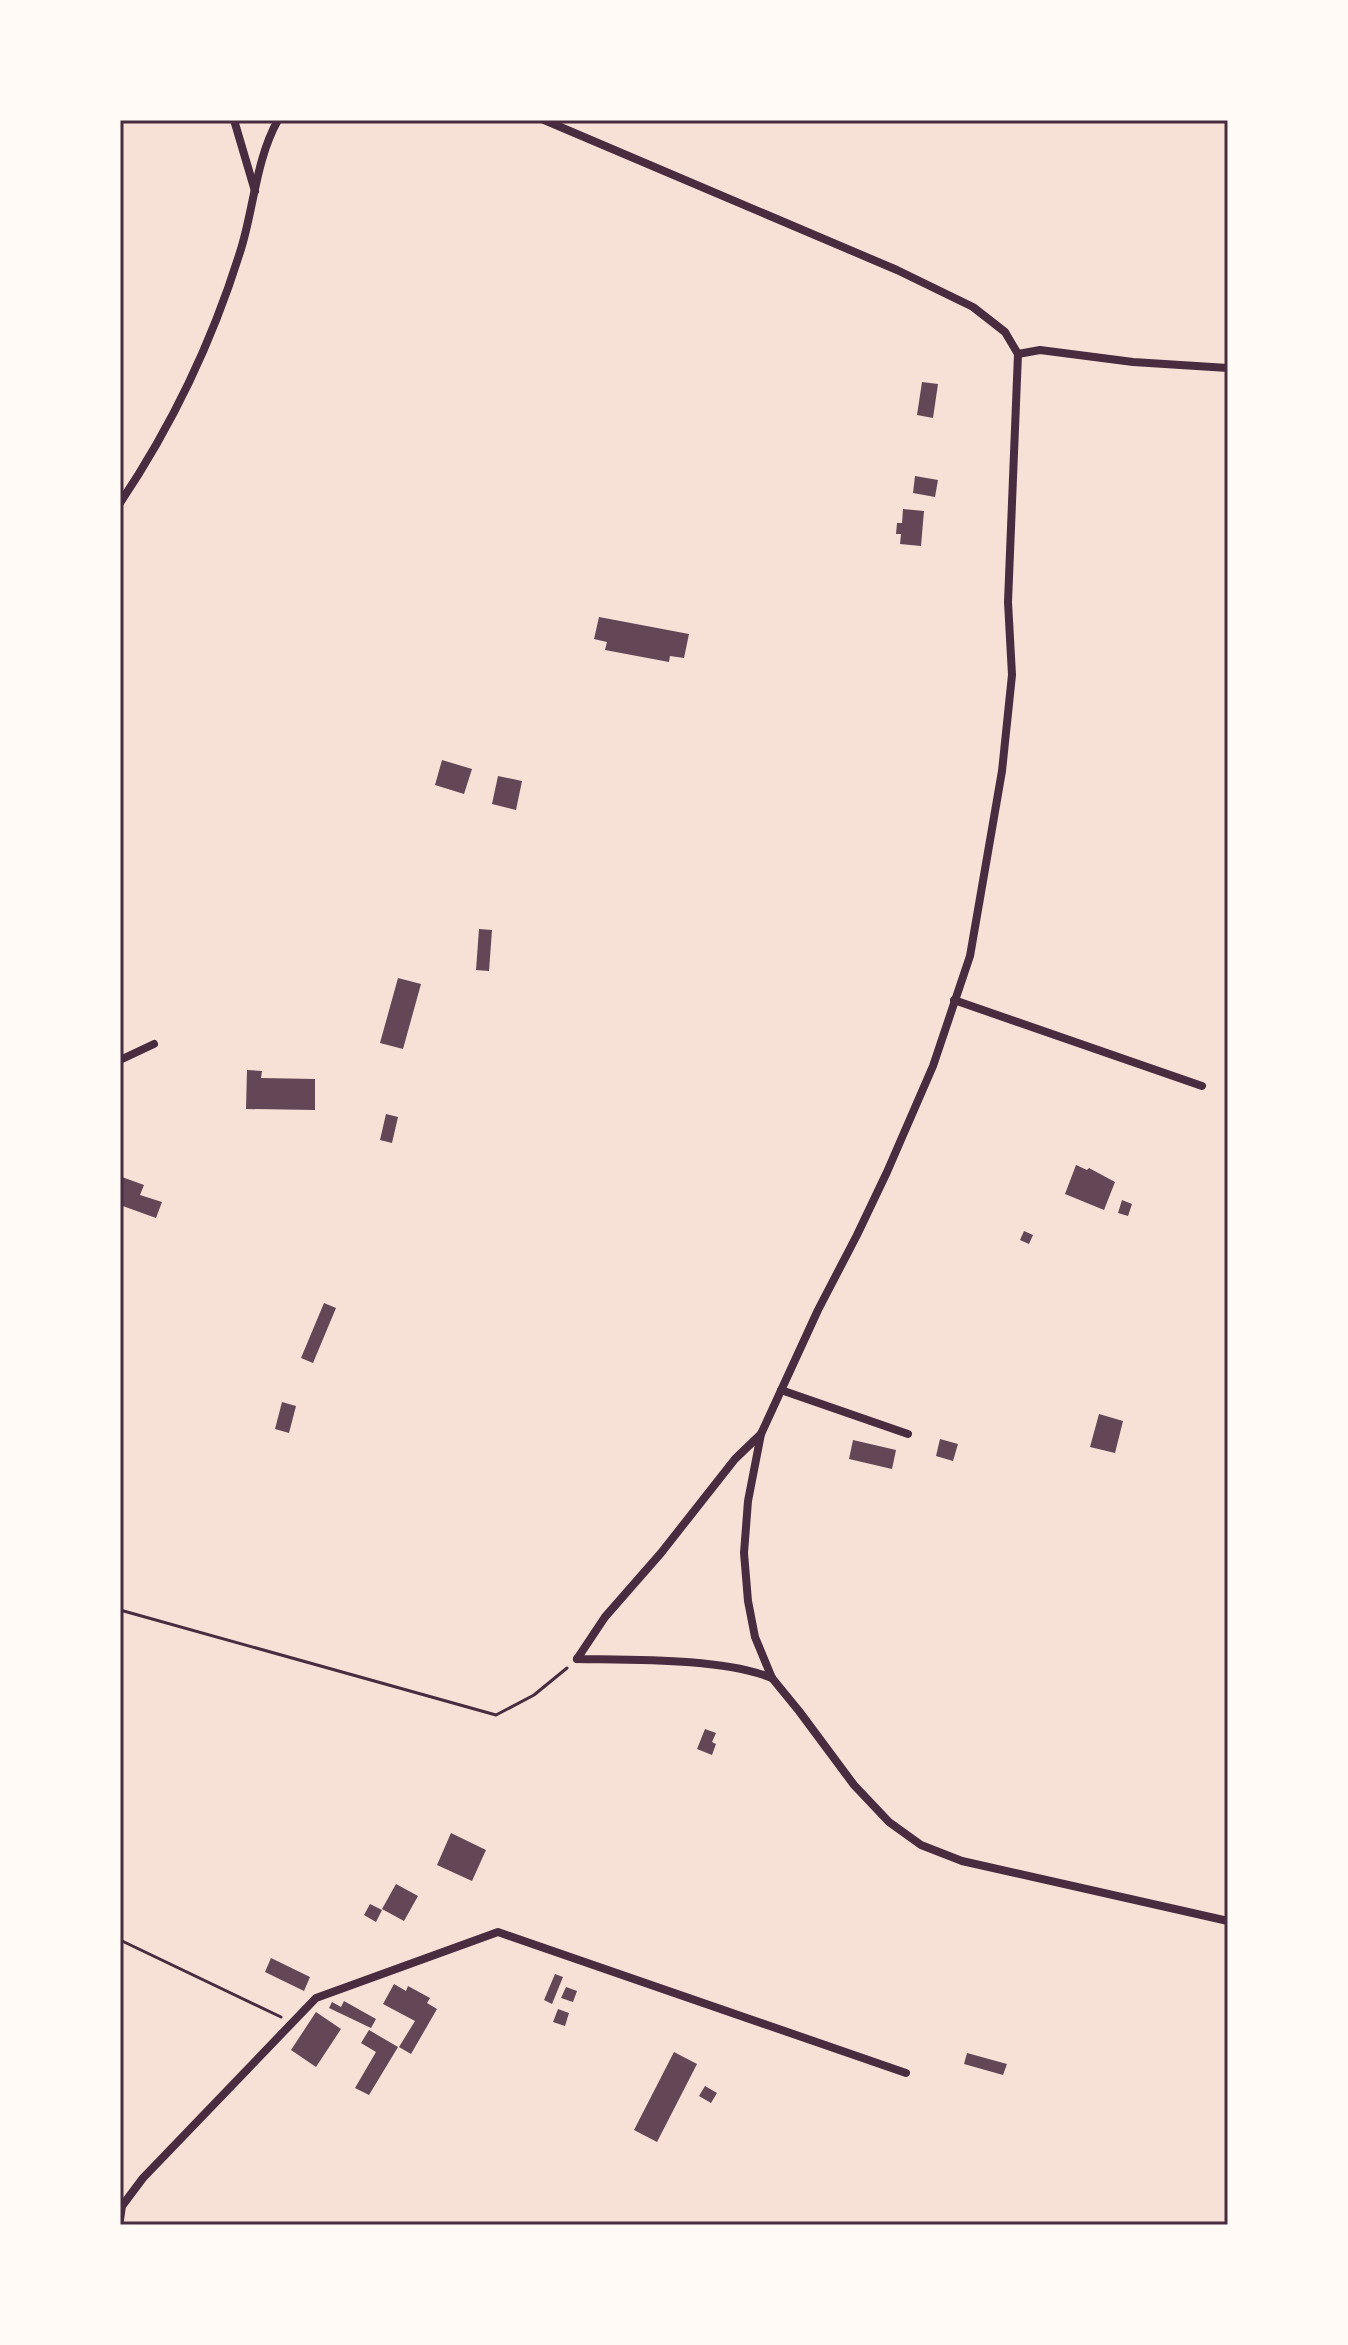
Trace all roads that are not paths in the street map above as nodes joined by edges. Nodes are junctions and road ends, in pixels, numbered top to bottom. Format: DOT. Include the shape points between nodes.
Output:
graph roads {
  1 [pos="234,120"];
  2 [pos="278,120"];
  3 [pos="544,120"];
  4 [pos="255,191"];
  5 [pos="1018,354"];
  6 [pos="1228,368"];
  7 [pos="120,503"];
  8 [pos="954,1000"];
  9 [pos="154,1044"];
  10 [pos="120,1060"];
  11 [pos="1202,1086"];
  12 [pos="781,1390"];
  13 [pos="761,1434"];
  14 [pos="908,1434"];
  15 [pos="772,1678"];
  16 [pos="1228,1921"];
  17 [pos="906,2073"];
  18 [pos="120,2220"];
  1 -- 4 [label="street"];
  2 -- 4 [label="street" via="265,143"];
  3 -- 5 [label="street" via="973,307 1005,332"];
  4 -- 7 [label="street" via="222,310 193,378"];
  5 -- 6 [label="street" via="1040,350"];
  5 -- 8 [label="street" via="1008,602 1012,675 983,887 970,956"];
  8 -- 11 [label="street"];
  8 -- 12 [label="street" via="933,1066 887,1172"];
  9 -- 10 [label="street"];
  12 -- 13 [label="street"];
  12 -- 14 [label="street"];
  13 -- 15 [label="street" via="748,1501 745,1578 755,1637"];
  13 -- 15 [label="street" via="605,1617 577,1659 753,1670"];
  15 -- 16 [label="street" via="854,1785 889,1822 921,1845 1014,1875"];
  17 -- 18 [label="street" via="498,1932 316,1998 143,2178 122,2206"];
}
